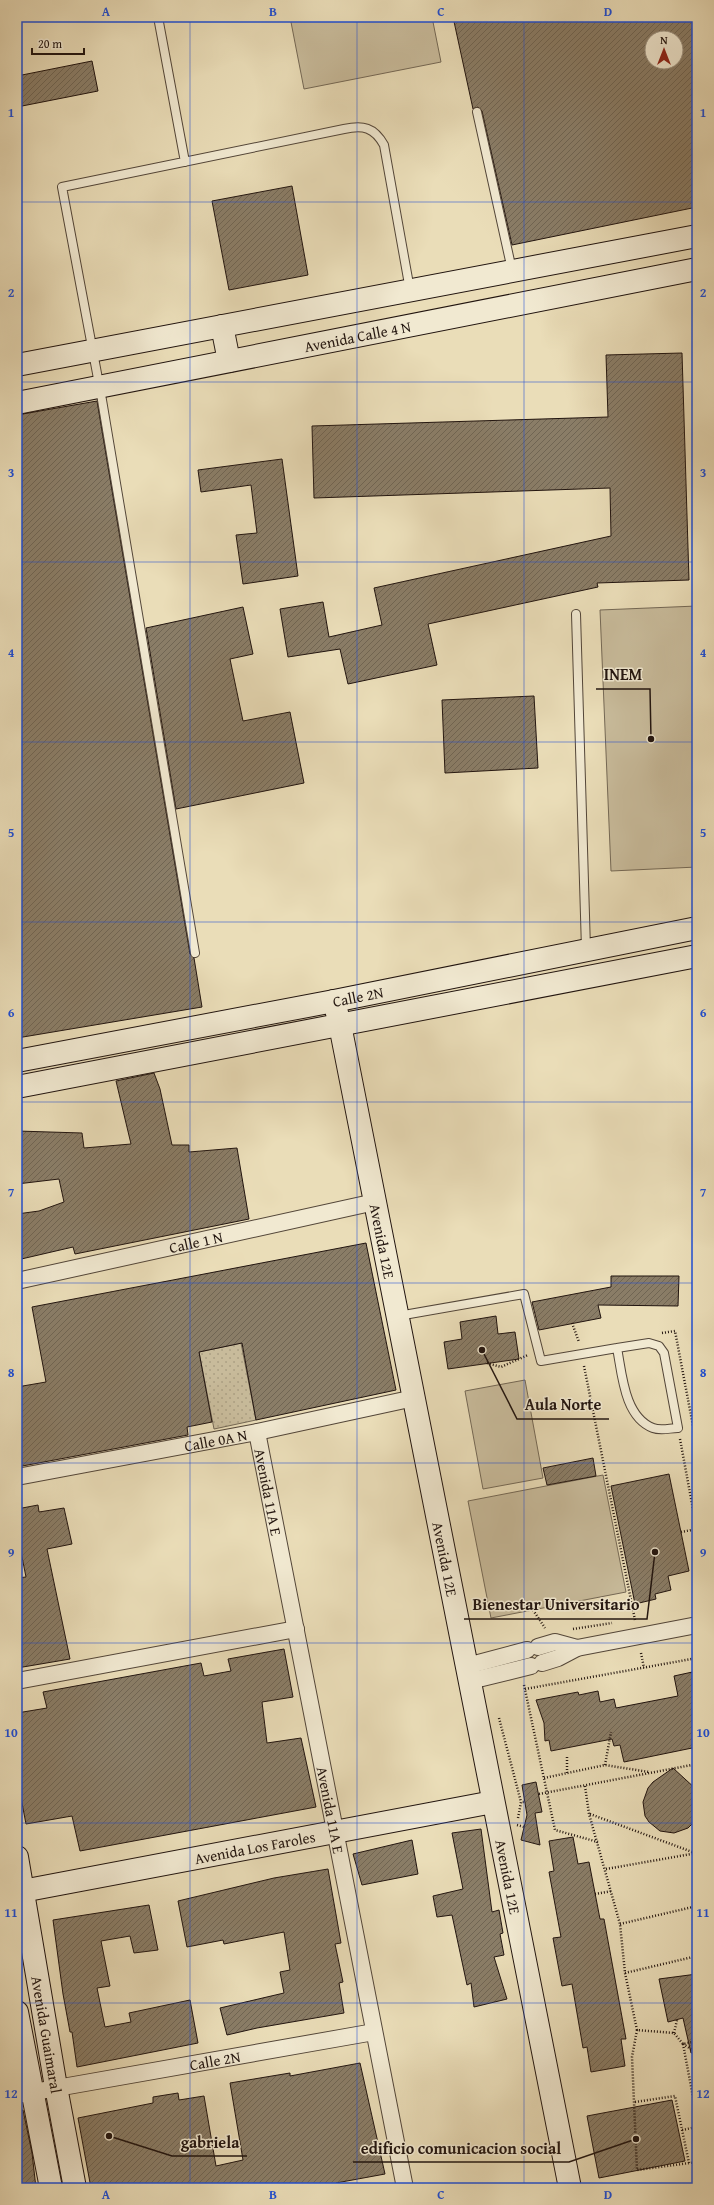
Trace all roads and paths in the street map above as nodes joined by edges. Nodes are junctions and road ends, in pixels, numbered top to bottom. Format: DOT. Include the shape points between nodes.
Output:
graph roads {
  1 [pos="158,17"];
  2 [pos="477,112"];
  3 [pos="185,162"];
  4 [pos="697,236"];
  5 [pos="697,269"];
  6 [pos="510,272"];
  7 [pos="410,290"];
  8 [pos="515,305"];
  9 [pos="222,326"];
  10 [pos="92,351"];
  11 [pos="229,361"];
  12 [pos="17,365"];
  13 [pos="99,386"];
  14 [pos="17,403"];
  15 [pos="576,614"];
  16 [pos="697,928"];
  17 [pos="586,950"];
  18 [pos="195,954"];
  19 [pos="697,956"];
  20 [pos="334,1001"];
  21 [pos="340,1025"];
  22 [pos="17,1061"];
  23 [pos="17,1087"];
  24 [pos="375,1202"];
  25 [pos="17,1281"];
  26 [pos="397,1316"];
  27 [pos="572,1323"];
  28 [pos="660,1333"];
  29 [pos="573,1346"];
  30 [pos="617,1348"];
  31 [pos="538,1351"];
  32 [pos="582,1354"];
  33 [pos="487,1364"];
  34 [pos="414,1398"];
  35 [pos="678,1428"];
  36 [pos="257,1432"];
  37 [pos="697,1447"];
  38 [pos="17,1477"];
  39 [pos="697,1530"];
  40 [pos="681,1532"];
  41 [pos="697,1625"];
  42 [pos="296,1629"];
  43 [pos="638,1636"];
  44 [pos="577,1648"];
  45 [pos="697,1658"];
  46 [pos="531,1666"];
  47 [pos="469,1673"];
  48 [pos="17,1681"];
  49 [pos="525,1689"];
  50 [pos="498,1714"];
  51 [pos="611,1732"];
  52 [pos="567,1757"];
  53 [pos="697,1764"];
  54 [pos="605,1765"];
  55 [pos="567,1773"];
  56 [pos="651,1773"];
  57 [pos="544,1778"];
  58 [pos="585,1786"];
  59 [pos="548,1791"];
  60 [pos="492,1794"];
  61 [pos="539,1794"];
  62 [pos="521,1802"];
  63 [pos="589,1814"];
  64 [pos="333,1824"];
  65 [pos="517,1825"];
  66 [pos="524,1827"];
  67 [pos="598,1842"];
  68 [pos="696,1853"];
  69 [pos="697,1858"];
  70 [pos="606,1869"];
  71 [pos="19,1879"];
  72 [pos="612,1891"];
  73 [pos="595,1894"];
  74 [pos="697,1906"];
  75 [pos="620,1924"];
  76 [pos="697,1956"];
  77 [pos="625,1973"];
  78 [pos="17,2012"];
  79 [pos="677,2020"];
  80 [pos="637,2030"];
  81 [pos="374,2032"];
  82 [pos="674,2032"];
  83 [pos="697,2041"];
  84 [pos="683,2044"];
  85 [pos="697,2053"];
  86 [pos="56,2087"];
  87 [pos="24,2093"];
  88 [pos="635,2102"];
  89 [pos="697,2118"];
  90 [pos="697,2127"];
  91 [pos="682,2130"];
  92 [pos="697,2162"];
  93 [pos="689,2163"];
  94 [pos="51,2188"];
  95 [pos="75,2188"];
  96 [pos="405,2188"];
  97 [pos="570,2188"];
  1 -- 3 [label="lane"];
  2 -- 6 [label="lane"];
  3 -- 7 [label="lane" via="356,126 368,128 384,145"];
  3 -- 10 [label="lane" via="62,187"];
  4 -- 6 [label="street"];
  5 -- 8 [label="street, Avenida Calle 4 N"];
  6 -- 7 [label="street"];
  6 -- 8 [label="street"];
  7 -- 9 [label="street"];
  8 -- 11 [label="street, Avenida Calle 4 N"];
  9 -- 10 [label="street"];
  9 -- 11 [label="street"];
  10 -- 12 [label="street"];
  10 -- 13 [label="lane"];
  11 -- 13 [label="street, Avenida Calle 4 N"];
  13 -- 14 [label="street, Avenida Calle 4 N"];
  13 -- 18 [label="lane"];
  15 -- 17 [label="lane"];
  16 -- 17 [label="street, Calle 2N"];
  17 -- 20 [label="street, Calle 2N"];
  19 -- 21 [label="street, Calle 2N"];
  20 -- 21 [label="street, Avenida 12E"];
  20 -- 22 [label="street, Calle 2N"];
  21 -- 23 [label="street, Calle 2N"];
  21 -- 24 [label="street, Avenida 12E"];
  24 -- 25 [label="street, Calle 1 N"];
  24 -- 26 [label="street, Avenida 12E"];
  26 -- 31 [label="lane" via="524,1294"];
  26 -- 34 [label="street, Avenida 12E"];
  27 -- 29 [label="path" via="580,1345"];
  28 -- 37 [label="path" via="675,1331"];
  30 -- 32 [label="lane"];
  30 -- 35 [label="lane" via="627,1394 636,1414 643,1422 654,1428"];
  30 -- 35 [label="lane" via="649,1343 662,1349"];
  31 -- 32 [label="lane" via="541,1361"];
  31 -- 33 [label="path" via="502,1367"];
  32 -- 43 [label="path"];
  34 -- 36 [label="street, Calle 0A N"];
  34 -- 47 [label="street, Avenida 12E"];
  35 -- 39 [label="path"];
  36 -- 38 [label="street, Calle 0A N"];
  36 -- 42 [label="street, Avenida 11A E"];
  39 -- 40 [label="path"];
  41 -- 43 [label="street"];
  42 -- 48 [label="street"];
  42 -- 64 [label="street, Avenida 11A E"];
  43 -- 44 [label="street"];
  44 -- 46 [label="street" via="558,1658"];
  44 -- 47 [label="street" via="555,1642"];
  45 -- 49 [label="path"];
  46 -- 47 [label="street"];
  46 -- 49 [label="path"];
  47 -- 60 [label="street, Avenida 12E"];
  49 -- 57 [label="path"];
  50 -- 62 [label="path"];
  51 -- 54 [label="path"];
  52 -- 55 [label="path"];
  53 -- 56 [label="path"];
  54 -- 55 [label="path"];
  54 -- 56 [label="path"];
  55 -- 57 [label="path"];
  56 -- 58 [label="path"];
  57 -- 59 [label="path"];
  58 -- 59 [label="path"];
  58 -- 63 [label="path"];
  59 -- 61 [label="path"];
  59 -- 67 [label="path" via="555,1830"];
  60 -- 64 [label="street, Avenida Los Faroles"];
  60 -- 97 [label="street, Avenida 12E"];
  63 -- 67 [label="path"];
  63 -- 68 [label="path"];
  64 -- 71 [label="street, Avenida Los Faroles"];
  64 -- 81 [label="street, Avenida 11A E"];
  65 -- 66 [label="path"];
  67 -- 70 [label="path"];
  68 -- 69 [label="path"];
  68 -- 70 [label="path"];
  70 -- 72 [label="path"];
  71 -- 86 [label="street, Avenida Guaimaral"];
  72 -- 73 [label="path"];
  72 -- 75 [label="path"];
  74 -- 75 [label="path"];
  75 -- 77 [label="path"];
  76 -- 77 [label="path"];
  77 -- 80 [label="path"];
  78 -- 87 [label="street, Avenida Guaimaral"];
  79 -- 82 [label="path"];
  80 -- 82 [label="path"];
  80 -- 88 [label="path" via="632,2057"];
  81 -- 86 [label="street, Calle 2N"];
  81 -- 96 [label="street, Avenida 11A E"];
  82 -- 84 [label="path"];
  83 -- 84 [label="path"];
  84 -- 85 [label="path"];
  84 -- 89 [label="path"];
  86 -- 87 [label="street, Calle 2N"];
  86 -- 95 [label="street, Avenida Guaimaral"];
  87 -- 94 [label="street, Avenida Guaimaral"];
  88 -- 91 [label="path" via="675,2096"];
  88 -- 93 [label="path" via="637,2170"];
  90 -- 91 [label="path"];
  91 -- 93 [label="path"];
  92 -- 93 [label="path"];
}
